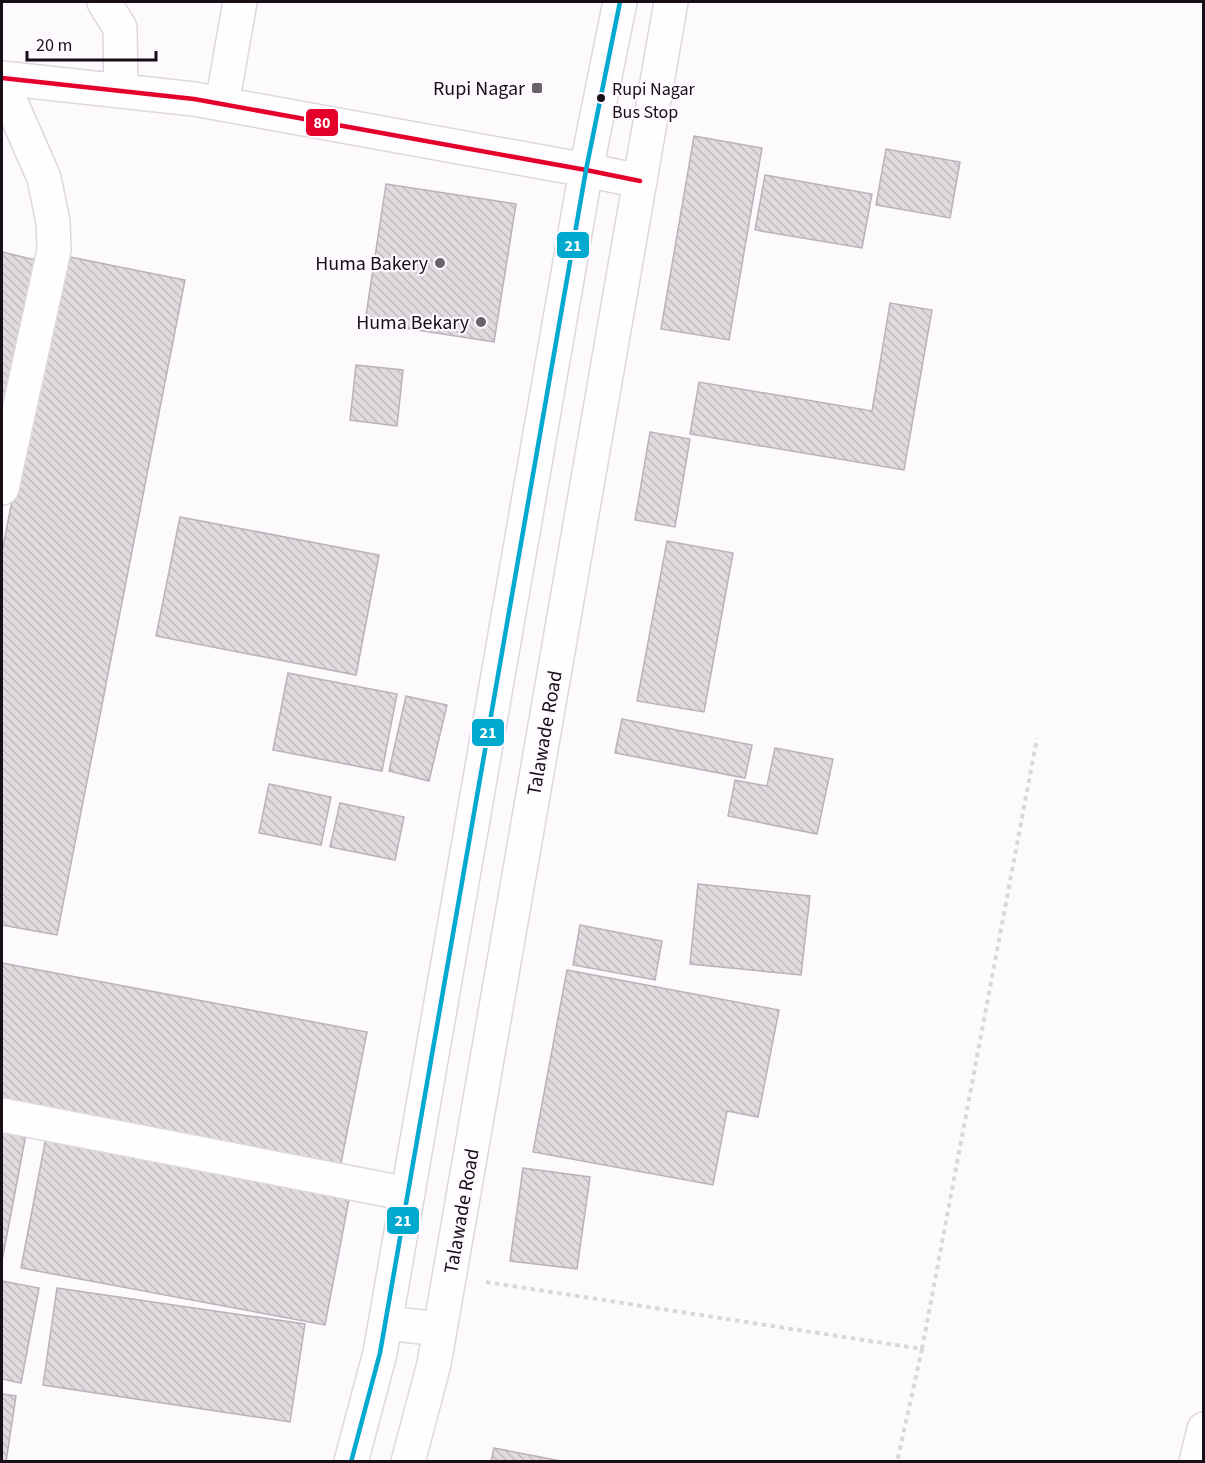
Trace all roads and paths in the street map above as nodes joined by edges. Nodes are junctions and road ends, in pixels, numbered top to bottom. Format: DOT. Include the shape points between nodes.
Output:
graph roads {
  1 [pos="104,2"];
  2 [pos="240,2"];
  3 [pos="620,2"];
  4 [pos="671,2"];
  5 [pos="2,78"];
  6 [pos="2,82"];
  7 [pos="121,91"];
  8 [pos="222,104"];
  9 [pos="586,170"];
  10 [pos="640,181"];
  11 [pos="2,488"];
  12 [pos="1036,738"];
  13 [pos="2,1115"];
  14 [pos="408,1194"];
  15 [pos="450,1276"];
  16 [pos="386,1323"];
  17 [pos="440,1329"];
  18 [pos="922,1349"];
  19 [pos="1203,1429"];
  20 [pos="351,1461"];
  21 [pos="408,1461"];
  22 [pos="897,1461"];
  23 [pos="1196,1461"];
  1 -- 7 [label="main road" via="120,28"];
  2 -- 8 [label="main road"];
  3 -- 9 [label="main road"];
  4 -- 10 [label="main road, Talawade Road"];
  5 -- 7 [label="main road"];
  6 -- 11 [label="main road" via="44,178 54,250"];
  7 -- 8 [label="main road"];
  8 -- 9 [label="main road"];
  9 -- 10 [label="main road"];
  9 -- 14 [label="main road"];
  10 -- 15 [label="main road, Talawade Road"];
  12 -- 18 [label="path"];
  13 -- 14 [label="main road"];
  14 -- 16 [label="main road"];
  15 -- 17 [label="main road, Talawade Road"];
  15 -- 18 [label="path"];
  16 -- 17 [label="main road"];
  16 -- 20 [label="main road"];
  17 -- 21 [label="main road, Talawade Road"];
  18 -- 22 [label="path"];
  19 -- 23 [label="main road"];
}
